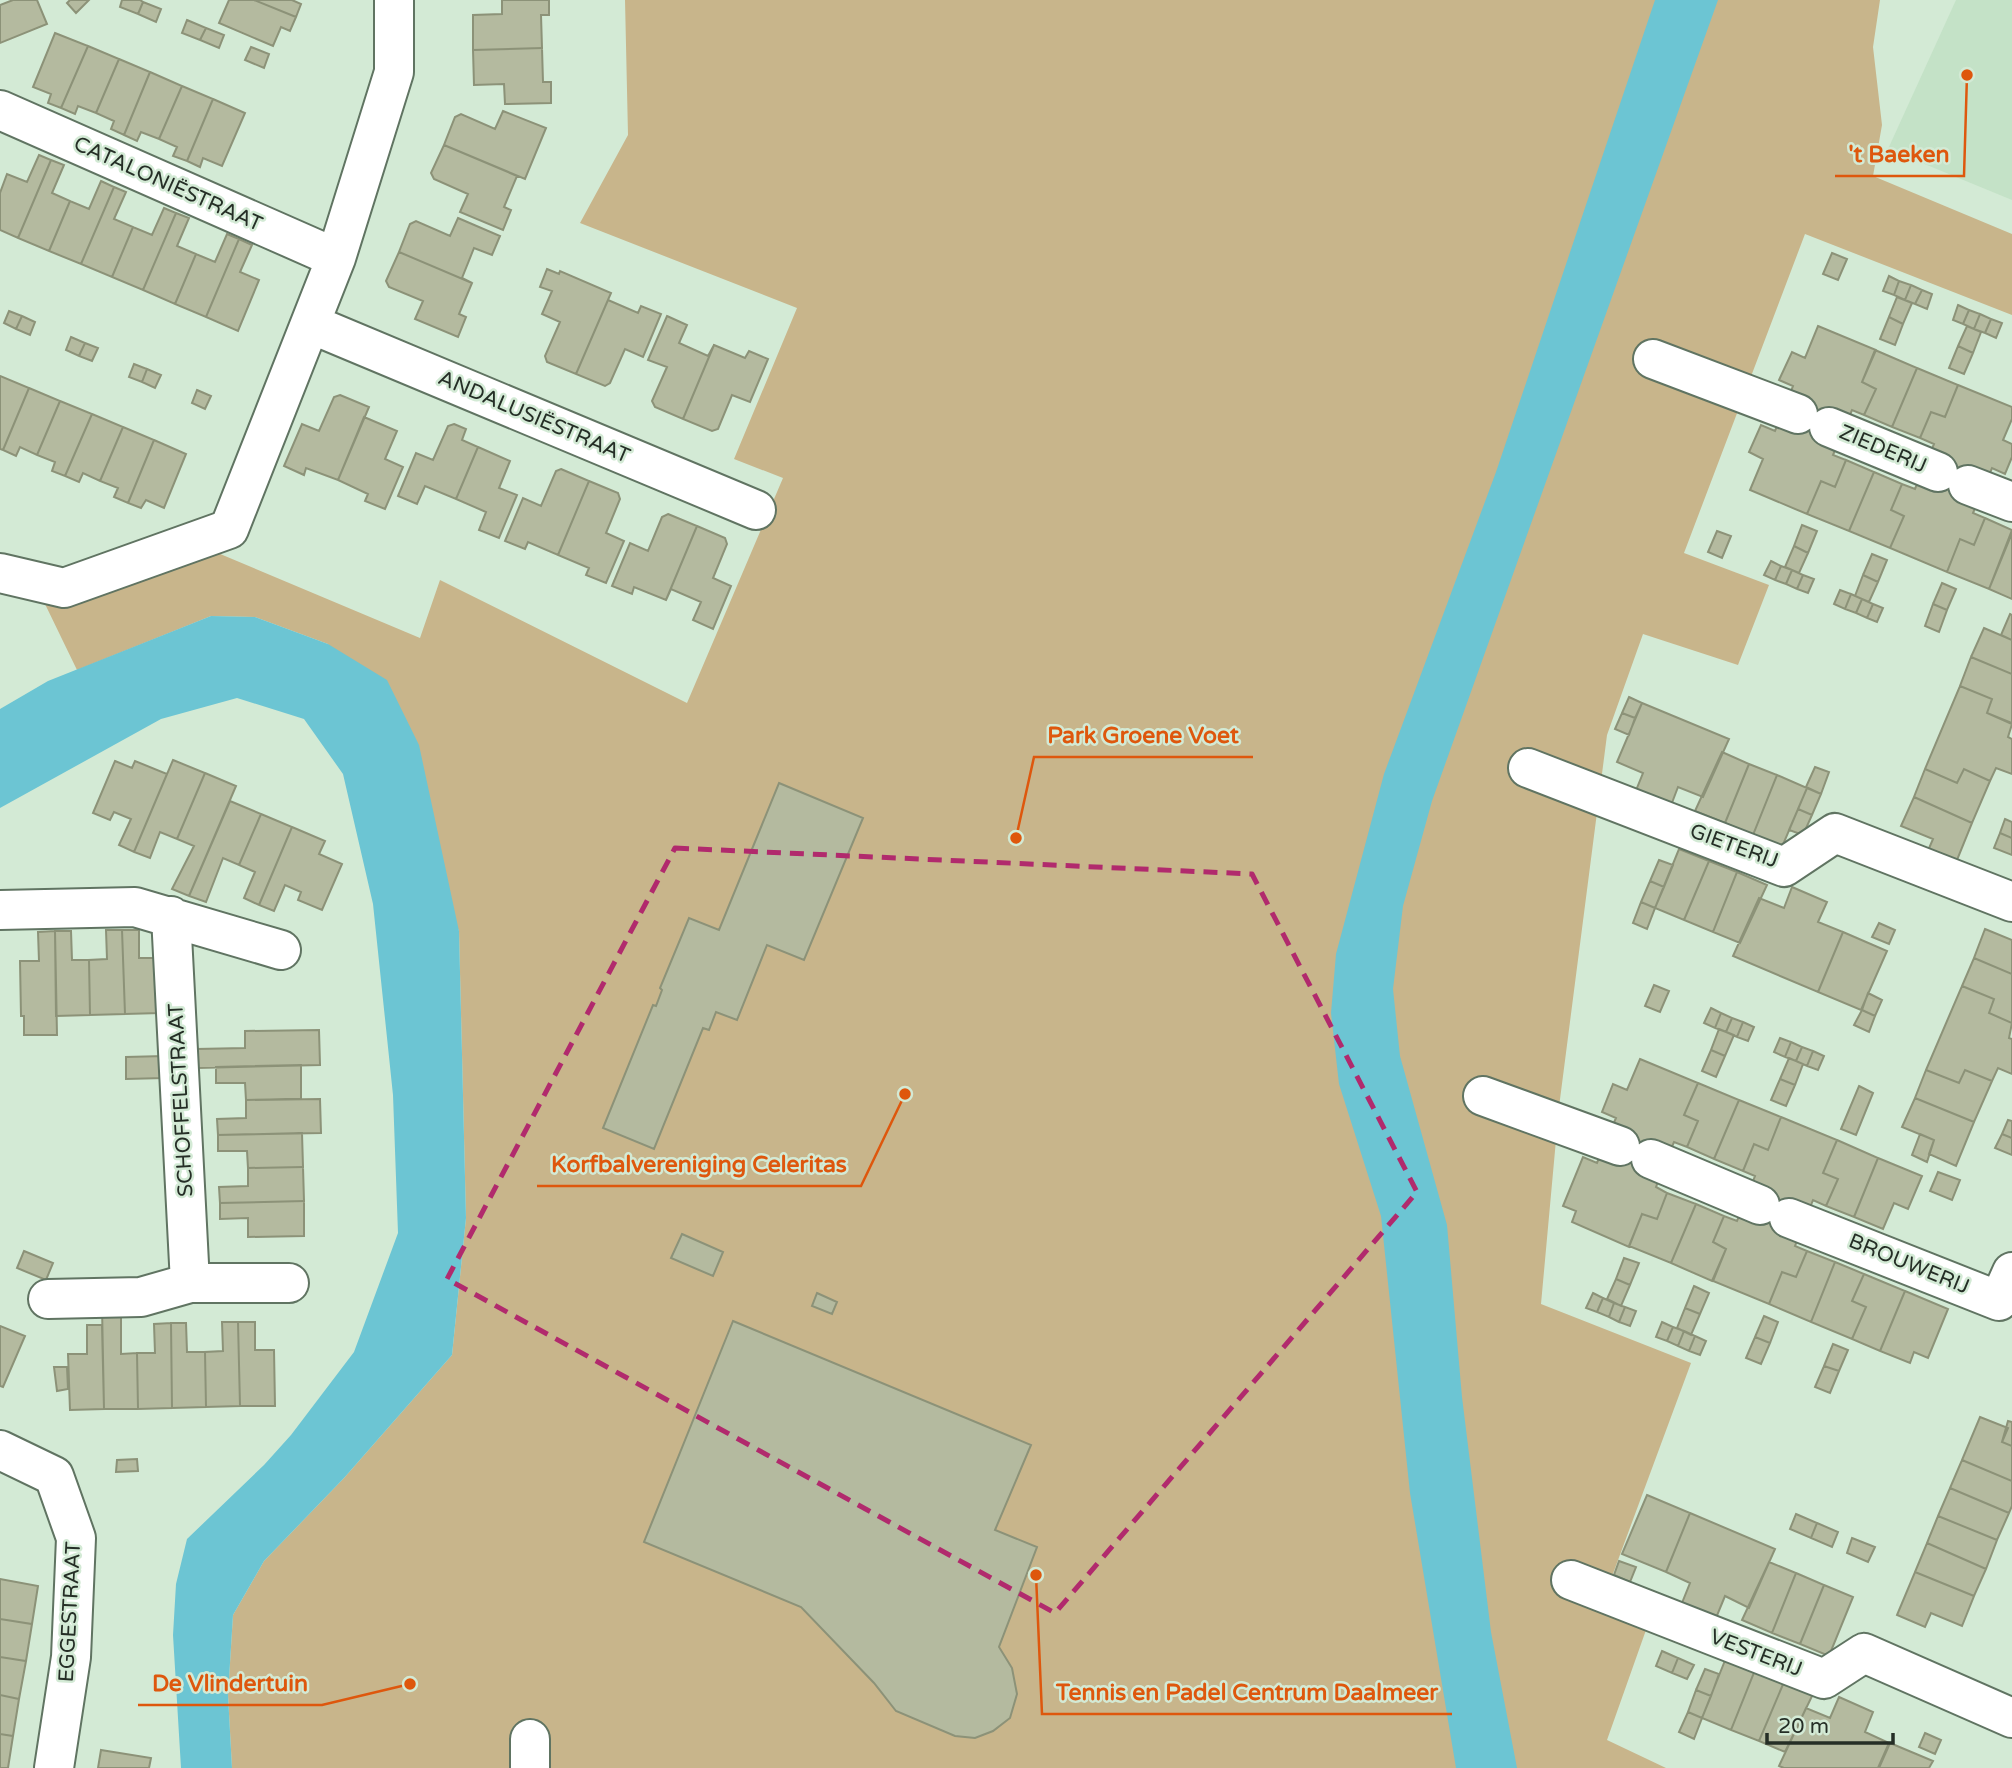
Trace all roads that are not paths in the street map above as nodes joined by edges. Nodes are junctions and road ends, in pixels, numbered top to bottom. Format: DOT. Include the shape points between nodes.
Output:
graph roads {
  1 [pos="394,0"];
  2 [pos="0,110"];
  3 [pos="336,258"];
  4 [pos="312,324"];
  5 [pos="1653,359"];
  6 [pos="2008,500"];
  7 [pos="757,510"];
  8 [pos="0,573"];
  9 [pos="1528,768"];
  10 [pos="2012,902"];
  11 [pos="0,910"];
  12 [pos="171,916"];
  13 [pos="281,950"];
  14 [pos="1483,1096"];
  15 [pos="2012,1272"];
  16 [pos="190,1283"];
  17 [pos="289,1283"];
  18 [pos="48,1298"];
  19 [pos="0,1450"];
  20 [pos="1571,1580"];
  21 [pos="2012,1717"];
  22 [pos="54,1768"];
  1 -- 3 [label="street" via="394,72"];
  2 -- 3 [label="street, CATALONIËSTRAAT"];
  3 -- 4 [label="street"];
  4 -- 7 [label="street, ANDALUSIËSTRAAT"];
  4 -- 8 [label="street" via="229,529 64,588"];
  5 -- 6 [label="street, ZIEDERIJ"];
  9 -- 10 [label="street, GIETERIJ" via="1784,867 1835,833"];
  11 -- 12 [label="street" via="135,906"];
  12 -- 13 [label="street"];
  12 -- 16 [label="street, SCHOFFELSTRAAT"];
  14 -- 15 [label="street, BROUWERIJ" via="1999,1301"];
  16 -- 17 [label="street"];
  16 -- 18 [label="street" via="141,1297"];
  19 -- 22 [label="street, EGGESTRAAT" via="54,1476 76,1538 71,1657"];
  20 -- 21 [label="street, VESTERIJ" via="1824,1679 1864,1653"];
}
